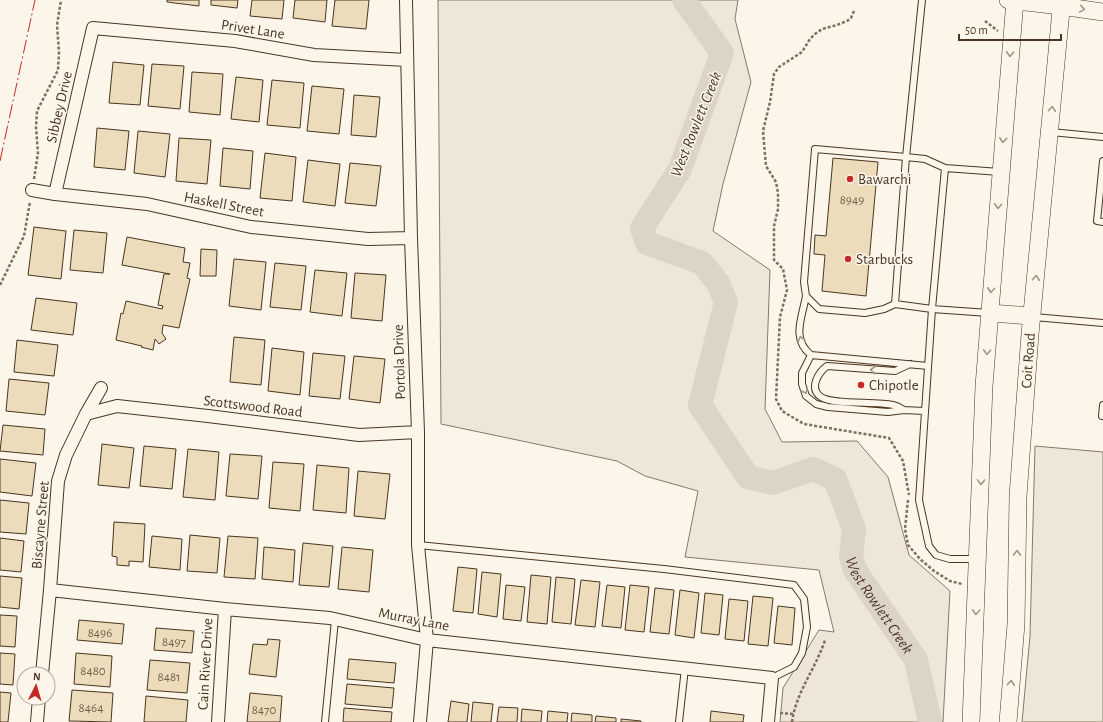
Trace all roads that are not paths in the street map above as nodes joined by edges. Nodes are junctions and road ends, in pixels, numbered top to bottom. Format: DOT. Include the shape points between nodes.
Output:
graph roads {
  1 [pos="406,0"];
  2 [pos="922,0"];
  3 [pos="1012,0"];
  4 [pos="1062,3"];
  5 [pos="1103,12"];
  6 [pos="93,28"];
  7 [pos="407,60"];
  8 [pos="1049,132"];
  9 [pos="1103,137"];
  10 [pos="906,157"];
  11 [pos="1103,161"];
  12 [pos="945,168"];
  13 [pos="1000,172"];
  14 [pos="32,190"];
  15 [pos="55,194"];
  16 [pos="1103,222"];
  17 [pos="411,238"];
  18 [pos="806,296"];
  19 [pos="895,304"];
  20 [pos="932,309"];
  21 [pos="990,313"];
  22 [pos="1032,316"];
  23 [pos="1103,323"];
  24 [pos="811,355"];
  25 [pos="910,364"];
  26 [pos="928,366"];
  27 [pos="101,388"];
  28 [pos="1103,405"];
  29 [pos="904,410"];
  30 [pos="924,411"];
  31 [pos="86,414"];
  32 [pos="1103,416"];
  33 [pos="418,432"];
  34 [pos="418,545"];
  35 [pos="978,560"];
  36 [pos="50,590"];
  37 [pos="225,609"];
  38 [pos="335,620"];
  39 [pos="427,640"];
  40 [pos="43,666"];
  41 [pos="685,668"];
  42 [pos="772,678"];
  43 [pos="38,706"];
  44 [pos="37,722"];
  45 [pos="218,722"];
  46 [pos="325,722"];
  47 [pos="420,722"];
  48 [pos="679,722"];
  49 [pos="768,722"];
  50 [pos="971,722"];
  51 [pos="1008,722"];
  1 -- 7 [label="street, Portola Drive"];
  2 -- 10 [label="lane"];
  3 -- 4 [label="main road"];
  3 -- 13 [label="main road, one-way"];
  4 -- 5 [label="main road, one-way"];
  8 -- 4 [label="main road, Coit Road, one-way"];
  6 -- 7 [label="street, Privet Lane" via="235,41 314,55"];
  6 -- 15 [label="street, Sibbey Drive"];
  7 -- 17 [label="street, Portola Drive"];
  8 -- 9 [label="lane"];
  22 -- 8 [label="main road, Coit Road, one-way"];
  10 -- 12 [label="lane" via="925,159"];
  10 -- 18 [label="lane" via="815,149 804,282"];
  10 -- 19 [label="lane"];
  11 -- 16 [label="lane" via="1097,221"];
  12 -- 13 [label="lane"];
  12 -- 20 [label="lane"];
  13 -- 21 [label="main road, one-way"];
  14 -- 15 [label="street, Haskell Street"];
  15 -- 17 [label="street, Haskell Street" via="147,204 250,227 368,239"];
  17 -- 33 [label="street, Portola Drive"];
  18 -- 19 [label="lane" via="819,309 865,313"];
  24 -- 18 [label="lane, one-way" via="800,342 799,332"];
  19 -- 20 [label="lane"];
  20 -- 21 [label="lane"];
  20 -- 26 [label="lane"];
  21 -- 22 [label="main road"];
  21 -- 35 [label="main road, one-way" via="984,386"];
  22 -- 23 [label="lane"];
  51 -- 22 [label="main road, Coit Road, one-way" via="1017,597 1018,496"];
  24 -- 25 [label="lane"];
  24 -- 29 [label="lane, one-way" via="802,374 802,384 806,396 816,404 888,412"];
  25 -- 26 [label="lane"];
  25 -- 29 [label="lane, one-way" via="895,371 828,366 816,378 815,385 821,397 892,405"];
  26 -- 30 [label="lane"];
  27 -- 31 [label="street, Biscayne Street"];
  28 -- 32 [label="lane"];
  29 -- 30 [label="lane"];
  30 -- 35 [label="lane" via="919,500 929,546 936,555 950,559"];
  31 -- 33 [label="street, Scottswood Road" via="117,406 360,435"];
  31 -- 36 [label="street, Biscayne Street" via="66,455 58,481"];
  33 -- 34 [label="street, Portola Drive"];
  34 -- 39 [label="street, Portola Drive"];
  34 -- 42 [label="lane" via="664,569 794,585 804,599 807,626 802,653 794,667"];
  35 -- 50 [label="main road, one-way"];
  36 -- 37 [label="street, Murray Lane"];
  36 -- 40 [label="street, Biscayne Street"];
  37 -- 38 [label="street, Murray Lane"];
  37 -- 45 [label="street, Cain River Drive"];
  38 -- 39 [label="street, Murray Lane"];
  38 -- 46 [label="lane"];
  39 -- 41 [label="street, Murray Lane"];
  39 -- 47 [label="street, Portola Drive"];
  41 -- 42 [label="street, Murray Lane"];
  41 -- 48 [label="lane"];
  42 -- 49 [label="street"];
  43 -- 44 [label="street"];
}
